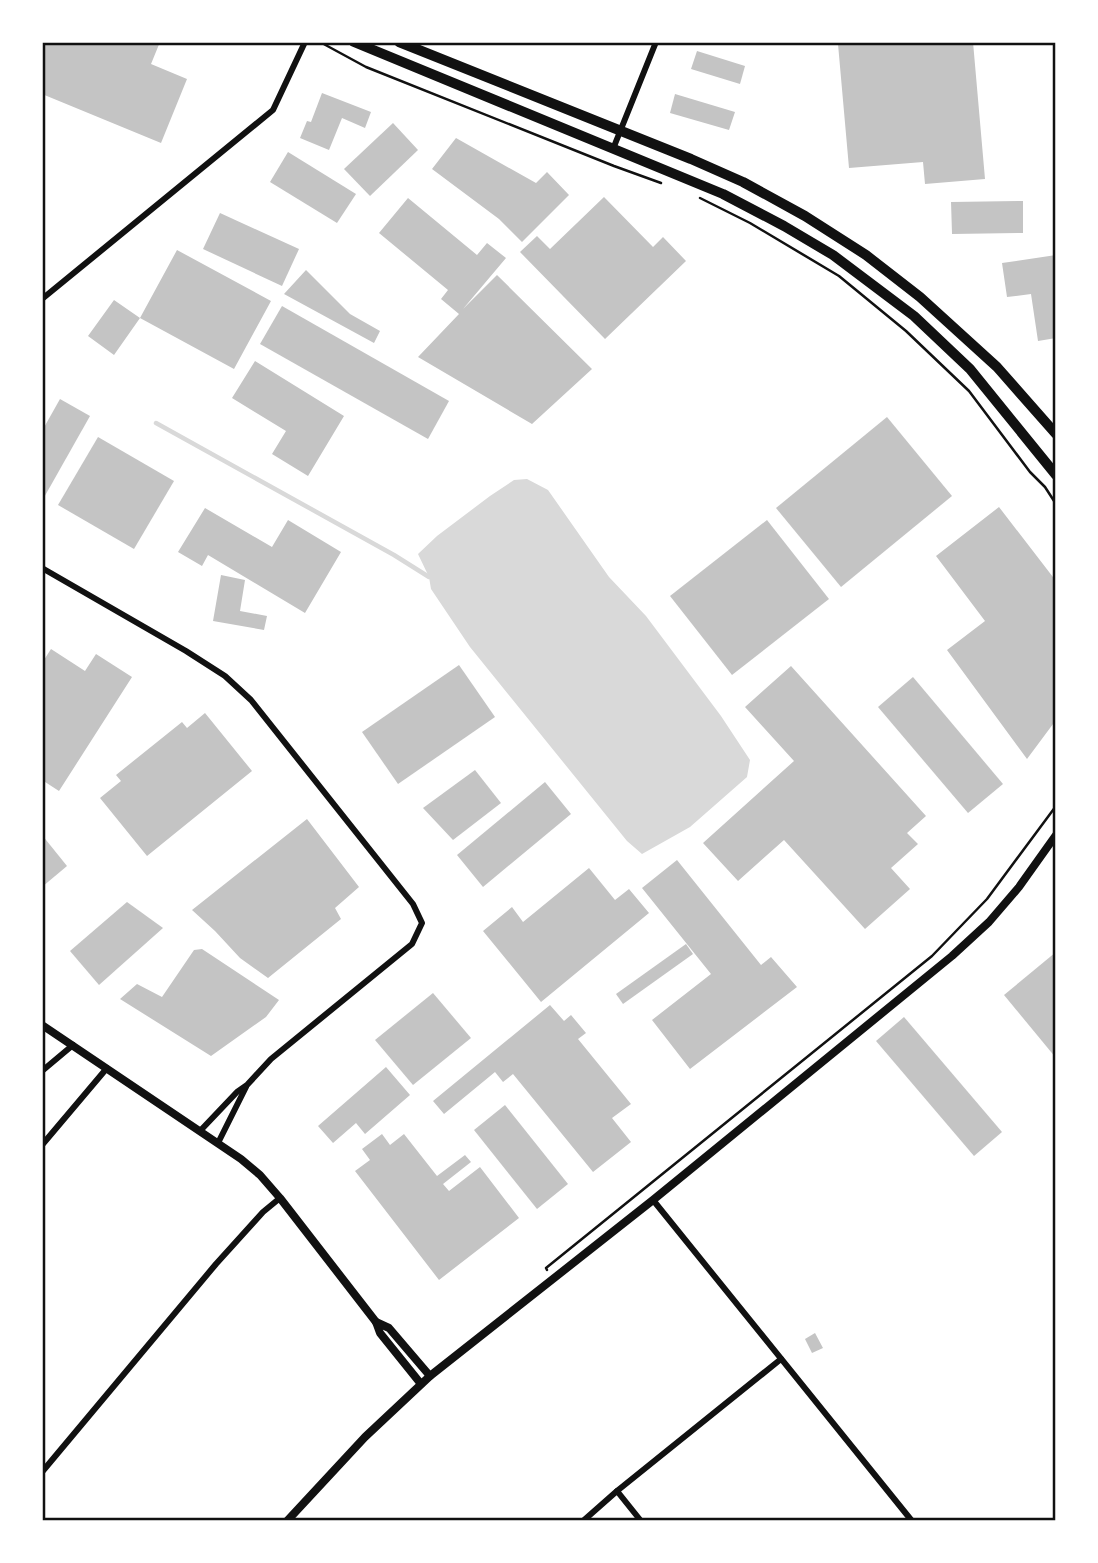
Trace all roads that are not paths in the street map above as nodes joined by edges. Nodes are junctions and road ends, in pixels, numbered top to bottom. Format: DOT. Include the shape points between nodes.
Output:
graph roads {
  1 [pos="305,42"];
  2 [pos="354,42"];
  3 [pos="399,42"];
  4 [pos="656,42"];
  5 [pos="621,131"];
  6 [pos="614,149"];
  7 [pos="42,299"];
  8 [pos="1056,434"];
  9 [pos="1056,475"];
  10 [pos="42,568"];
  11 [pos="1056,835"];
  12 [pos="42,1024"];
  13 [pos="73,1045"];
  14 [pos="107,1068"];
  15 [pos="42,1070"];
  16 [pos="247,1085"];
  17 [pos="200,1131"];
  18 [pos="218,1143"];
  19 [pos="42,1145"];
  20 [pos="280,1198"];
  21 [pos="653,1200"];
  22 [pos="376,1322"];
  23 [pos="781,1359"];
  24 [pos="430,1376"];
  25 [pos="421,1384"];
  26 [pos="42,1472"];
  27 [pos="617,1491"];
  28 [pos="287,1521"];
  29 [pos="583,1521"];
  30 [pos="641,1521"];
  31 [pos="912,1521"];
  1 -- 7 [label="street" via="273,110"];
  2 -- 6 [label="main road"];
  3 -- 5 [label="main road"];
  4 -- 5 [label="street"];
  5 -- 6 [label="street"];
  5 -- 8 [label="main road" via="743,182 866,255 997,367"];
  6 -- 9 [label="main road" via="783,226 877,287 970,369"];
  10 -- 16 [label="street" via="186,651 225,676 251,700 413,904 422,923 412,944 271,1059"];
  11 -- 21 [label="street" via="1019,887 962,948"];
  12 -- 13 [label="street"];
  13 -- 14 [label="street"];
  13 -- 15 [label="street"];
  14 -- 17 [label="street"];
  14 -- 19 [label="street"];
  16 -- 17 [label="street"];
  16 -- 18 [label="street"];
  17 -- 18 [label="street"];
  18 -- 20 [label="street" via="242,1159"];
  20 -- 22 [label="street"];
  20 -- 26 [label="street" via="216,1264"];
  21 -- 23 [label="street"];
  21 -- 24 [label="street"];
  22 -- 24 [label="street" via="390,1328"];
  22 -- 25 [label="street"];
  23 -- 27 [label="street"];
  23 -- 31 [label="street"];
  24 -- 25 [label="street"];
  25 -- 28 [label="street"];
  27 -- 29 [label="street"];
  27 -- 30 [label="street"];
}
